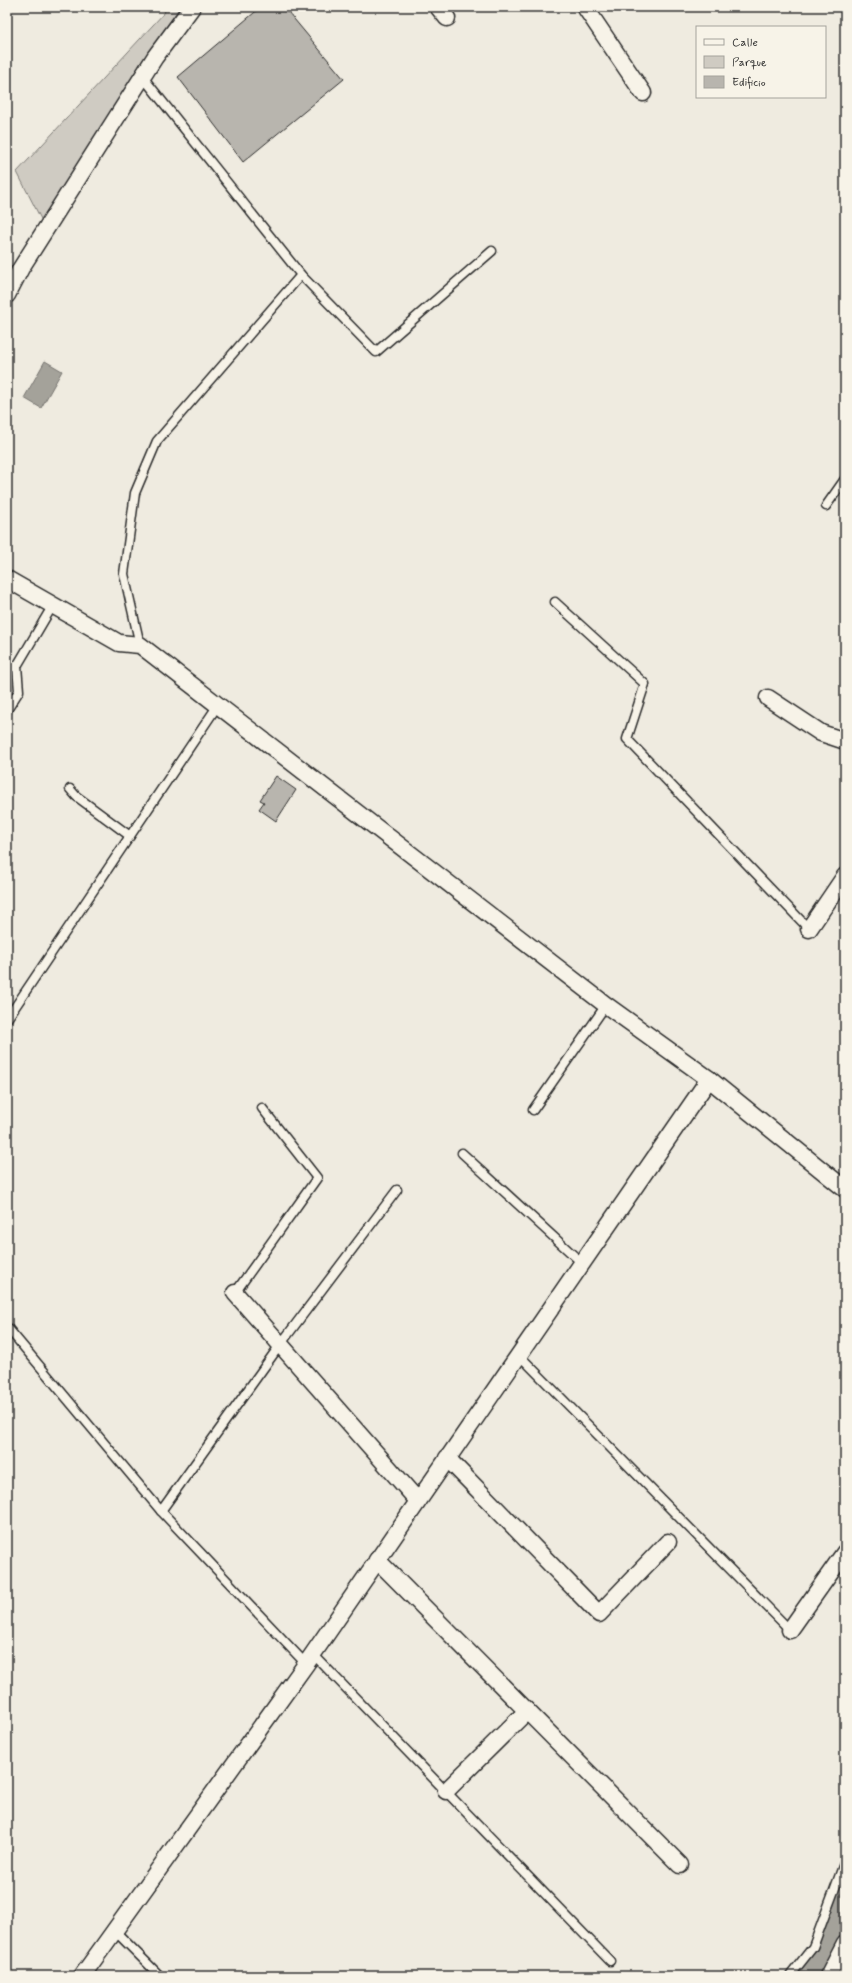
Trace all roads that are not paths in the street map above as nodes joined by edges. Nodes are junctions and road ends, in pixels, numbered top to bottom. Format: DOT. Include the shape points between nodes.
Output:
graph roads {
  1 [pos="192,7"];
  2 [pos="585,7"];
  3 [pos="142,76"];
  4 [pos="643,93"];
  5 [pos="492,251"];
  6 [pos="301,275"];
  7 [pos="7,295"];
  8 [pos="845,479"];
  9 [pos="826,506"];
  10 [pos="7,579"];
  11 [pos="555,602"];
  12 [pos="53,605"];
  13 [pos="140,645"];
  14 [pos="17,666"];
  15 [pos="7,668"];
  16 [pos="768,698"];
  17 [pos="218,705"];
  18 [pos="7,710"];
  19 [pos="845,741"];
  20 [pos="70,790"];
  21 [pos="130,836"];
  22 [pos="845,876"];
  23 [pos="809,929"];
  24 [pos="606,1006"];
  25 [pos="7,1019"];
  26 [pos="708,1079"];
  27 [pos="262,1108"];
  28 [pos="533,1110"];
  29 [pos="462,1153"];
  30 [pos="845,1189"];
  31 [pos="397,1190"];
  32 [pos="582,1263"];
  33 [pos="234,1293"];
  34 [pos="7,1327"];
  35 [pos="280,1345"];
  36 [pos="519,1354"];
  37 [pos="447,1458"];
  38 [pos="418,1501"];
  39 [pos="161,1511"];
  40 [pos="668,1542"];
  41 [pos="845,1552"];
  42 [pos="377,1560"];
  43 [pos="790,1630"];
  44 [pos="309,1659"];
  45 [pos="527,1711"];
  46 [pos="446,1791"];
  47 [pos="845,1860"];
  48 [pos="680,1866"];
  49 [pos="114,1930"];
  50 [pos="845,1943"];
  51 [pos="610,1961"];
  52 [pos="82,1976"];
  53 [pos="160,1976"];
  54 [pos="790,1976"];
  55 [pos="828,1976"];
  1 -- 3 [label="street"];
  2 -- 4 [label="street"];
  3 -- 6 [label="lane"];
  3 -- 7 [label="street" via="21,268"];
  5 -- 6 [label="lane" via="376,352"];
  6 -- 13 [label="lane" via="157,441 135,493 124,574"];
  8 -- 9 [label="lane"];
  10 -- 12 [label="street"];
  11 -- 23 [label="lane" via="645,684 627,739"];
  12 -- 13 [label="street" via="119,643"];
  12 -- 14 [label="lane"];
  13 -- 17 [label="street"];
  14 -- 15 [label="lane"];
  14 -- 18 [label="lane" via="19,691"];
  16 -- 19 [label="street" via="821,733"];
  17 -- 21 [label="lane"];
  17 -- 24 [label="street"];
  20 -- 21 [label="lane"];
  21 -- 25 [label="lane"];
  22 -- 23 [label="street"];
  24 -- 26 [label="street"];
  24 -- 28 [label="lane"];
  26 -- 30 [label="street"];
  26 -- 32 [label="street"];
  27 -- 33 [label="lane" via="317,1178"];
  29 -- 32 [label="lane"];
  31 -- 35 [label="lane"];
  32 -- 36 [label="street"];
  33 -- 35 [label="street"];
  34 -- 39 [label="lane"];
  35 -- 38 [label="street"];
  35 -- 39 [label="lane"];
  36 -- 37 [label="street"];
  36 -- 43 [label="lane"];
  37 -- 38 [label="street"];
  37 -- 40 [label="street" via="599,1614"];
  38 -- 42 [label="street"];
  39 -- 44 [label="lane"];
  41 -- 43 [label="street"];
  42 -- 44 [label="street"];
  42 -- 45 [label="street"];
  44 -- 46 [label="lane"];
  44 -- 49 [label="street"];
  45 -- 46 [label="street"];
  45 -- 48 [label="street"];
  46 -- 51 [label="lane"];
  47 -- 54 [label="lane" via="813,1947"];
  49 -- 52 [label="street"];
  49 -- 53 [label="lane"];
  50 -- 55 [label="street"];
}
